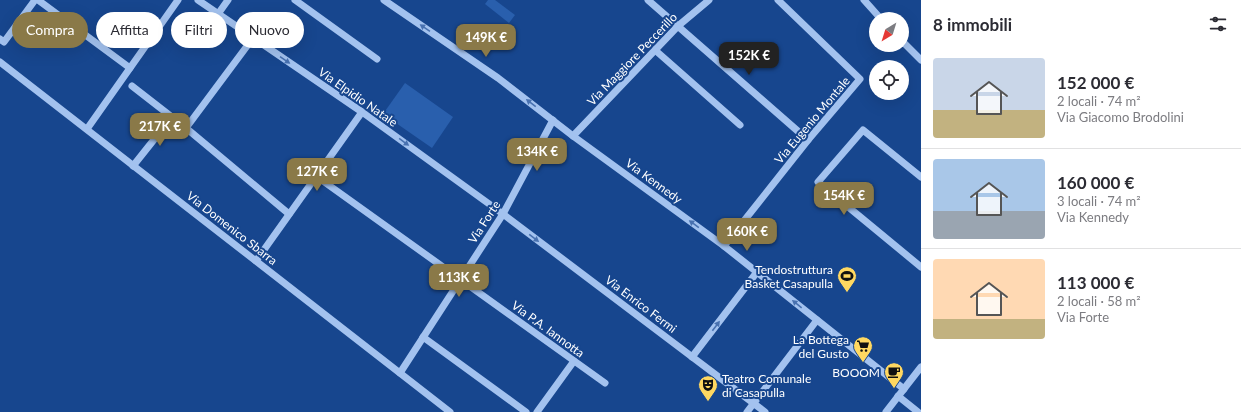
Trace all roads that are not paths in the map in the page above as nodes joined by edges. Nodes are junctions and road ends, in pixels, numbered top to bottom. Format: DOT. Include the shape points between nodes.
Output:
graph roads {
  1 [pos="35,0"];
  2 [pos="38,0"];
  3 [pos="178,0"];
  4 [pos="198,0"];
  5 [pos="228,0"];
  6 [pos="295,0"];
  7 [pos="384,0"];
  8 [pos="648,0"];
  9 [pos="708,0"];
  10 [pos="778,0"];
  11 [pos="864,0"];
  12 [pos="215,12"];
  13 [pos="219,12"];
  14 [pos="875,12"];
  15 [pos="678,26"];
  16 [pos="0,39"];
  17 [pos="246,48"];
  18 [pos="268,48"];
  19 [pos="909,48"];
  20 [pos="655,50"];
  21 [pos="377,59"];
  22 [pos="921,60"];
  23 [pos="0,62"];
  24 [pos="130,68"];
  25 [pos="132,86"];
  26 [pos="362,112"];
  27 [pos="172,117"];
  28 [pos="553,120"];
  29 [pos="740,125"];
  30 [pos="186,128"];
  31 [pos="87,129"];
  32 [pos="573,136"];
  33 [pos="808,140"];
  34 [pos="133,166"];
  35 [pos="316,176"];
  36 [pos="921,177"];
  37 [pos="289,214"];
  38 [pos="503,214"];
  39 [pos="724,246"];
  40 [pos="256,261"];
  41 [pos="921,267"];
  42 [pos="757,272"];
  43 [pos="460,279"];
  44 [pos="817,320"];
  45 [pos="423,337"];
  46 [pos="692,357"];
  47 [pos="574,361"];
  48 [pos="921,367"];
  49 [pos="400,373"];
  50 [pos="605,383"];
  51 [pos="904,389"];
  52 [pos="898,396"];
  53 [pos="753,403"];
  54 [pos="450,412"];
  55 [pos="526,412"];
  56 [pos="536,412"];
  57 [pos="746,412"];
  58 [pos="765,412"];
  59 [pos="886,412"];
  60 [pos="918,412"];
  1 -- 16 [label="street" via="4,42"];
  2 -- 24 [label="street"];
  3 -- 24 [label="street"];
  4 -- 12 [label="street, Via Elpidio Natale"];
  5 -- 13 [label="street"];
  6 -- 21 [label="street"];
  28 -- 7 [label="street, Via Kennedy, one-way" via="498,78"];
  8 -- 15 [label="street"];
  9 -- 15 [label="street, Via Maggiore Peccerillo"];
  10 -- 33 [label="street, Via Eugenio Montale" via="860,79"];
  11 -- 14 [label="street"];
  15 -- 20 [label="street, Via Maggiore Peccerillo"];
  15 -- 33 [label="street"];
  17 -- 30 [label="street"];
  18 -- 26 [label="street, Via Elpidio Natale, one-way"];
  19 -- 22 [label="street"];
  20 -- 29 [label="street"];
  20 -- 32 [label="street, Via Maggiore Peccerillo"];
  23 -- 31 [label="street, Via Domenico Sbarra"];
  24 -- 31 [label="street"];
  25 -- 27 [label="street"];
  26 -- 35 [label="street"];
  26 -- 38 [label="street, Via Elpidio Natale, one-way"];
  27 -- 30 [label="street"];
  27 -- 34 [label="street"];
  28 -- 32 [label="street, Via Kennedy"];
  28 -- 38 [label="street, Via Forte"];
  30 -- 37 [label="street"];
  31 -- 34 [label="street, Via Domenico Sbarra"];
  39 -- 32 [label="street, Via Kennedy, one-way"];
  33 -- 39 [label="street, Via Eugenio Montale"];
  34 -- 40 [label="street, Via Domenico Sbarra"];
  35 -- 37 [label="street"];
  35 -- 43 [label="street, Via P.A. Iannotta"];
  36 -- 41 [label="street" via="863,130 818,182"];
  37 -- 40 [label="street"];
  38 -- 43 [label="street, Via Forte"];
  38 -- 46 [label="street, Via Enrico Fermi, one-way"];
  39 -- 42 [label="street, Via Kennedy"];
  40 -- 49 [label="street, Via Domenico Sbarra"];
  44 -- 42 [label="street, Via Kennedy, one-way"];
  46 -- 42 [label="street, one-way"];
  43 -- 45 [label="street, Via Forte"];
  43 -- 47 [label="street, Via P.A. Iannotta"];
  44 -- 51 [label="street, Via Kennedy"];
  44 -- 53 [label="street"];
  45 -- 49 [label="street, Via Forte"];
  45 -- 55 [label="street"];
  46 -- 53 [label="street, Via Enrico Fermi"];
  47 -- 50 [label="street, Via P.A. Iannotta"];
  47 -- 56 [label="street"];
  48 -- 51 [label="street"];
  49 -- 54 [label="street, Via Domenico Sbarra"];
  51 -- 52 [label="street"];
  52 -- 59 [label="street"];
  52 -- 60 [label="street"];
  53 -- 57 [label="street"];
  53 -- 58 [label="street, Via Enrico Fermi"];
}
